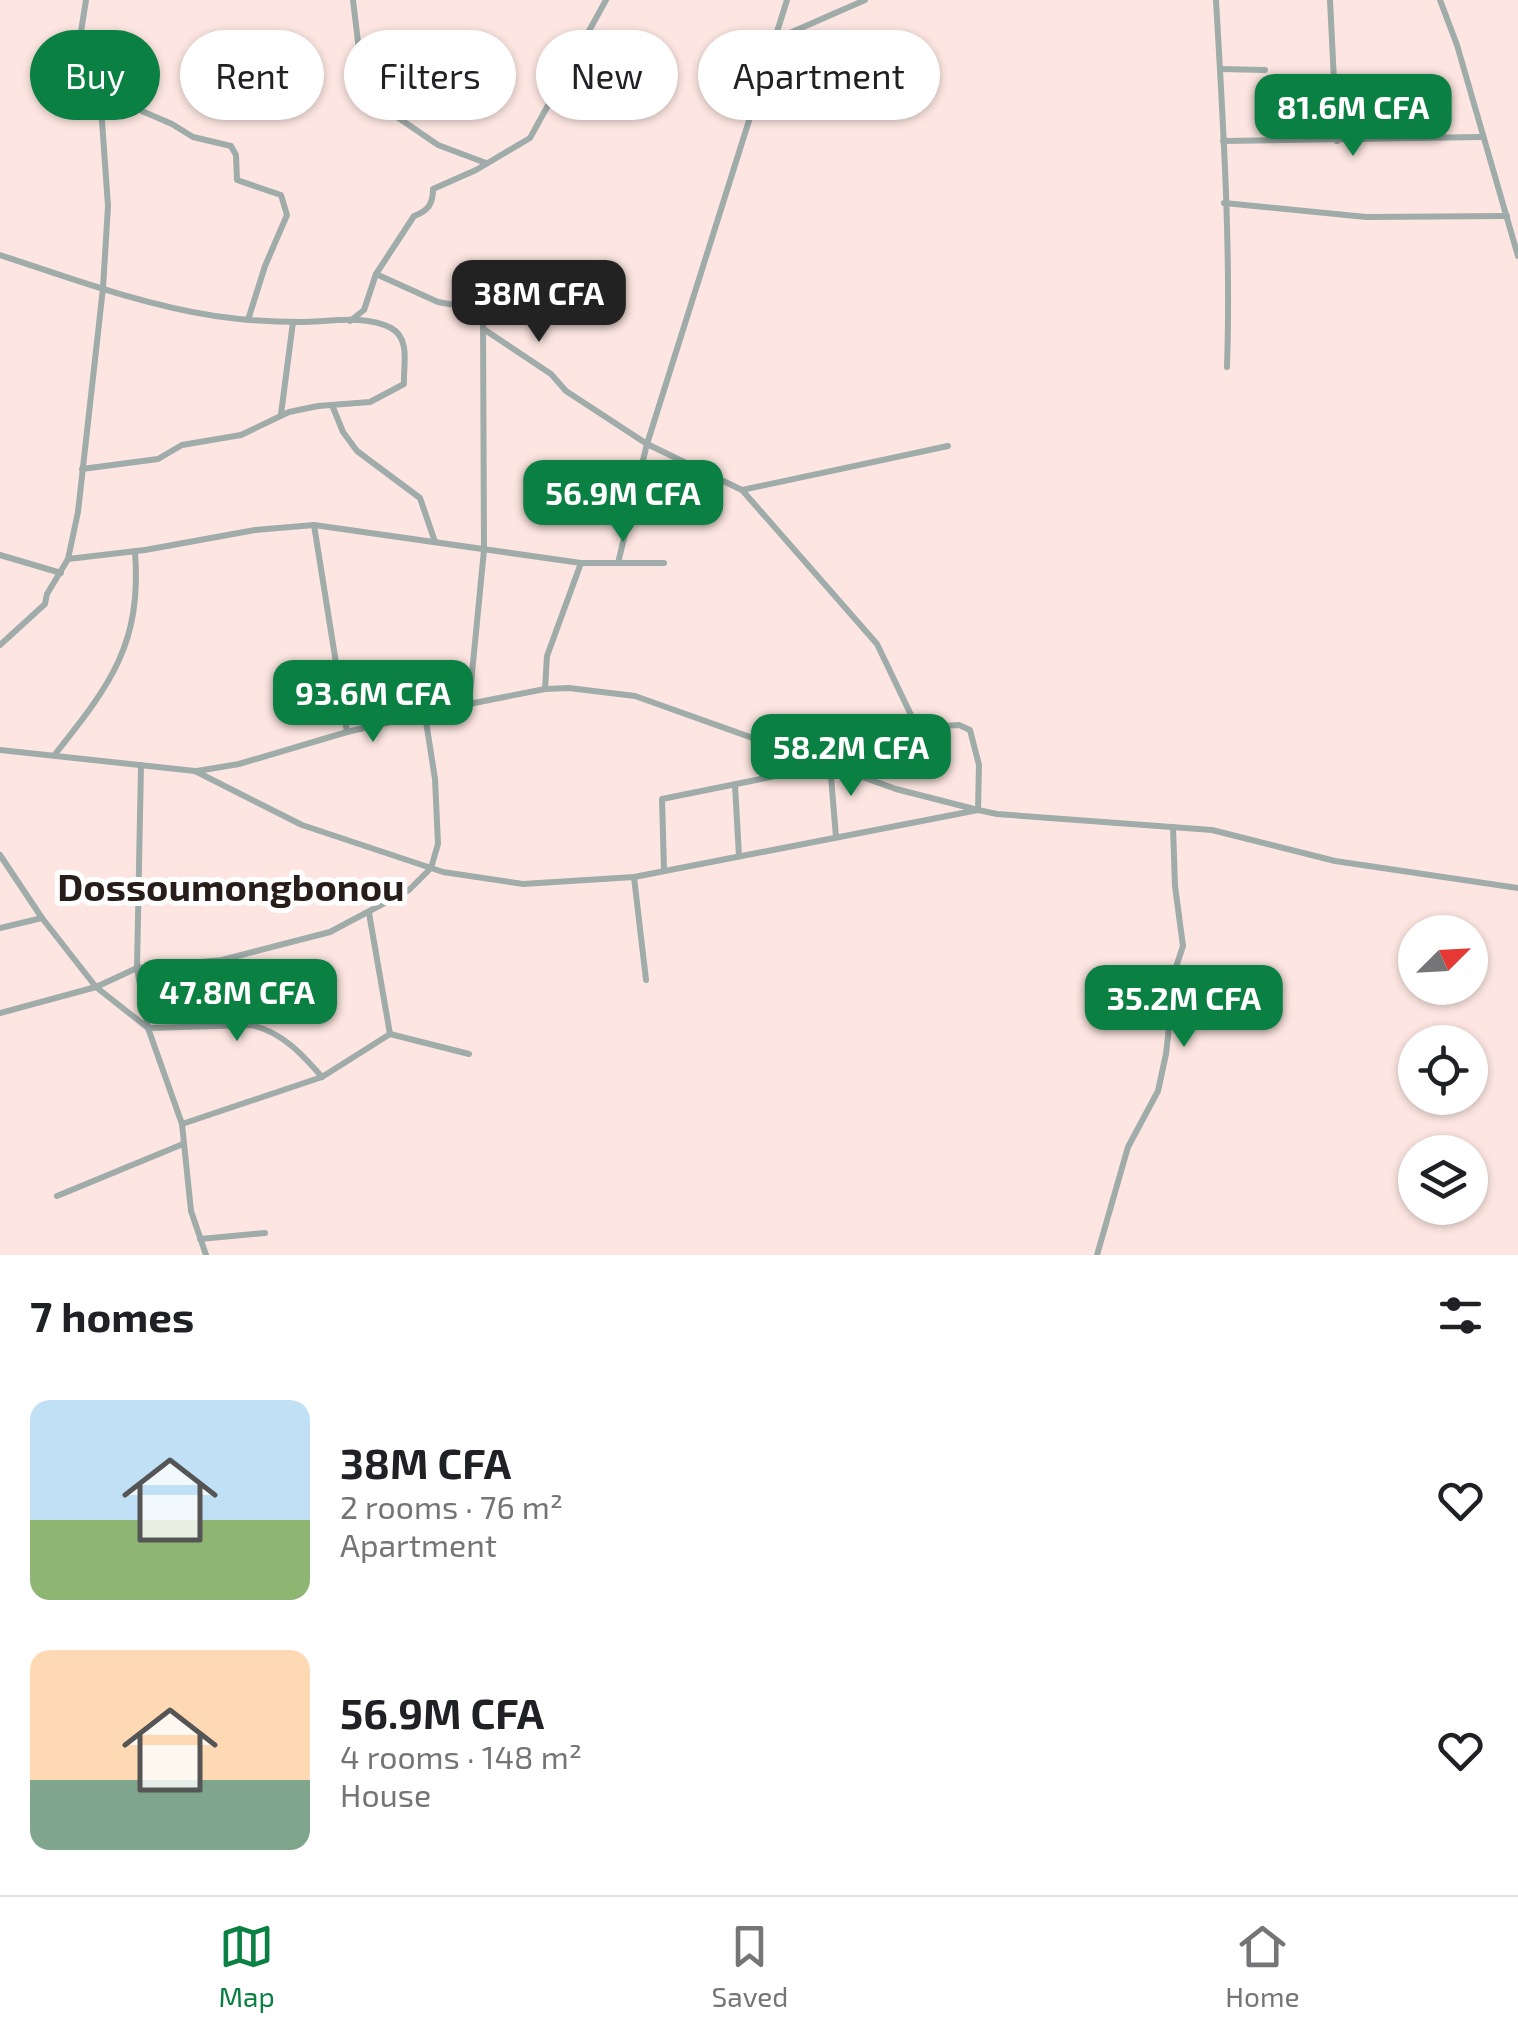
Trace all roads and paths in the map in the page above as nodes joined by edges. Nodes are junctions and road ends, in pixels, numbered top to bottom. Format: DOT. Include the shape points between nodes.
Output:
graph roads {
  1 [pos="86,0"];
  2 [pos="353,0"];
  3 [pos="606,0"];
  4 [pos="787,0"];
  5 [pos="865,0"];
  6 [pos="1216,0"];
  7 [pos="1330,0"];
  8 [pos="1440,0"];
  9 [pos="81,30"];
  10 [pos="779,30"];
  11 [pos="797,30"];
  12 [pos="1220,69"];
  13 [pos="1265,70"];
  14 [pos="160,119"];
  15 [pos="102,120"];
  16 [pos="750,120"];
  17 [pos="1481,137"];
  18 [pos="1224,141"];
  19 [pos="1337,141"];
  20 [pos="488,164"];
  21 [pos="1224,202"];
  22 [pos="1507,216"];
  23 [pos="0,255"];
  24 [pos="1518,256"];
  25 [pos="376,274"];
  26 [pos="103,288"];
  27 [pos="248,320"];
  28 [pos="349,321"];
  29 [pos="293,322"];
  30 [pos="485,330"];
  31 [pos="1227,367"];
  32 [pos="332,405"];
  33 [pos="281,416"];
  34 [pos="647,444"];
  35 [pos="948,446"];
  36 [pos="82,470"];
  37 [pos="742,490"];
  38 [pos="314,524"];
  39 [pos="434,542"];
  40 [pos="484,550"];
  41 [pos="135,552"];
  42 [pos="0,555"];
  43 [pos="68,560"];
  44 [pos="581,563"];
  45 [pos="618,563"];
  46 [pos="664,563"];
  47 [pos="61,573"];
  48 [pos="0,644"];
  49 [pos="545,689"];
  50 [pos="469,704"];
  51 [pos="425,715"];
  52 [pos="347,732"];
  53 [pos="0,750"];
  54 [pos="55,754"];
  55 [pos="830,764"];
  56 [pos="140,765"];
  57 [pos="195,771"];
  58 [pos="734,785"];
  59 [pos="978,810"];
  60 [pos="1173,827"];
  61 [pos="836,837"];
  62 [pos="0,855"];
  63 [pos="739,856"];
  64 [pos="431,868"];
  65 [pos="664,870"];
  66 [pos="634,877"];
  67 [pos="1518,888"];
  68 [pos="369,913"];
  69 [pos="42,918"];
  70 [pos="0,928"];
  71 [pos="137,968"];
  72 [pos="646,980"];
  73 [pos="96,987"];
  74 [pos="0,1013"];
  75 [pos="148,1028"];
  76 [pos="390,1034"];
  77 [pos="470,1054"];
  78 [pos="322,1077"];
  79 [pos="182,1124"];
  80 [pos="183,1144"];
  81 [pos="57,1196"];
  82 [pos="264,1233"];
  83 [pos="200,1239"];
  84 [pos="206,1255"];
  85 [pos="1097,1255"];
  1 -- 9 [label="street"];
  2 -- 20 [label="street" via="368,96 438,145"];
  3 -- 20 [label="street" via="536,131"];
  4 -- 10 [label="street"];
  5 -- 11 [label="street"];
  6 -- 12 [label="street"];
  7 -- 19 [label="street"];
  8 -- 17 [label="street"];
  12 -- 13 [label="street"];
  12 -- 18 [label="street"];
  14 -- 27 [label="street" via="231,146 237,180 286,200 287,216"];
  15 -- 26 [label="street" via="108,172"];
  16 -- 34 [label="street"];
  17 -- 19 [label="street"];
  17 -- 22 [label="street"];
  18 -- 19 [label="street"];
  18 -- 21 [label="street"];
  20 -- 25 [label="street" via="433,189 433,201 414,216"];
  21 -- 22 [label="street" via="1366,216"];
  21 -- 31 [label="street"];
  22 -- 24 [label="street"];
  23 -- 26 [label="street"];
  25 -- 28 [label="street" via="364,310"];
  25 -- 30 [label="street" via="438,302 476,308"];
  26 -- 27 [label="street"];
  26 -- 36 [label="street"];
  27 -- 29 [label="street"];
  28 -- 29 [label="street"];
  28 -- 32 [label="street" via="395,330 405,348 404,384 370,402"];
  29 -- 33 [label="street"];
  30 -- 34 [label="street"];
  30 -- 40 [label="street"];
  32 -- 33 [label="street"];
  32 -- 39 [label="street" via="357,451 420,498"];
  33 -- 36 [label="street" via="240,436 182,446 158,459"];
  34 -- 37 [label="street"];
  34 -- 45 [label="street"];
  35 -- 37 [label="street"];
  36 -- 43 [label="street"];
  37 -- 59 [label="street" via="877,644 913,720 970,730 979,765"];
  38 -- 39 [label="street"];
  38 -- 41 [label="street"];
  38 -- 52 [label="street"];
  39 -- 40 [label="street"];
  40 -- 44 [label="street"];
  40 -- 50 [label="street"];
  41 -- 43 [label="street"];
  41 -- 54 [label="street" via="136,595 123,655"];
  42 -- 47 [label="street"];
  43 -- 47 [label="street"];
  44 -- 45 [label="street"];
  44 -- 49 [label="street" via="547,656"];
  45 -- 46 [label="street"];
  47 -- 48 [label="street" via="46,604"];
  49 -- 50 [label="street"];
  49 -- 55 [label="street" via="635,696"];
  50 -- 51 [label="street"];
  51 -- 52 [label="street"];
  51 -- 64 [label="street" via="438,807"];
  52 -- 57 [label="street"];
  53 -- 54 [label="street"];
  54 -- 56 [label="street"];
  55 -- 58 [label="street"];
  55 -- 59 [label="street"];
  55 -- 61 [label="street"];
  56 -- 57 [label="street"];
  56 -- 71 [label="street"];
  57 -- 64 [label="street" via="302,825"];
  58 -- 63 [label="street"];
  58 -- 65 [label="street" via="662,798"];
  59 -- 60 [label="street"];
  59 -- 61 [label="street"];
  60 -- 67 [label="street" via="1212,830 1335,861"];
  60 -- 85 [label="street" via="1182,954 1166,1054 1158,1091 1128,1148"];
  61 -- 63 [label="street"];
  62 -- 69 [label="street"];
  63 -- 65 [label="street"];
  64 -- 66 [label="street" via="522,884"];
  64 -- 68 [label="street"];
  65 -- 66 [label="street"];
  66 -- 72 [label="street"];
  68 -- 71 [label="street" via="254,954"];
  68 -- 76 [label="street"];
  69 -- 70 [label="street"];
  69 -- 73 [label="street"];
  71 -- 73 [label="street"];
  71 -- 75 [label="street"];
  73 -- 74 [label="street"];
  73 -- 75 [label="street"];
  75 -- 78 [label="street" via="265,1028"];
  75 -- 79 [label="street"];
  76 -- 77 [label="street"];
  76 -- 78 [label="street"];
  78 -- 79 [label="street"];
  79 -- 80 [label="street"];
  80 -- 81 [label="street"];
  80 -- 83 [label="street"];
  82 -- 83 [label="street"];
  83 -- 84 [label="street"];
}
